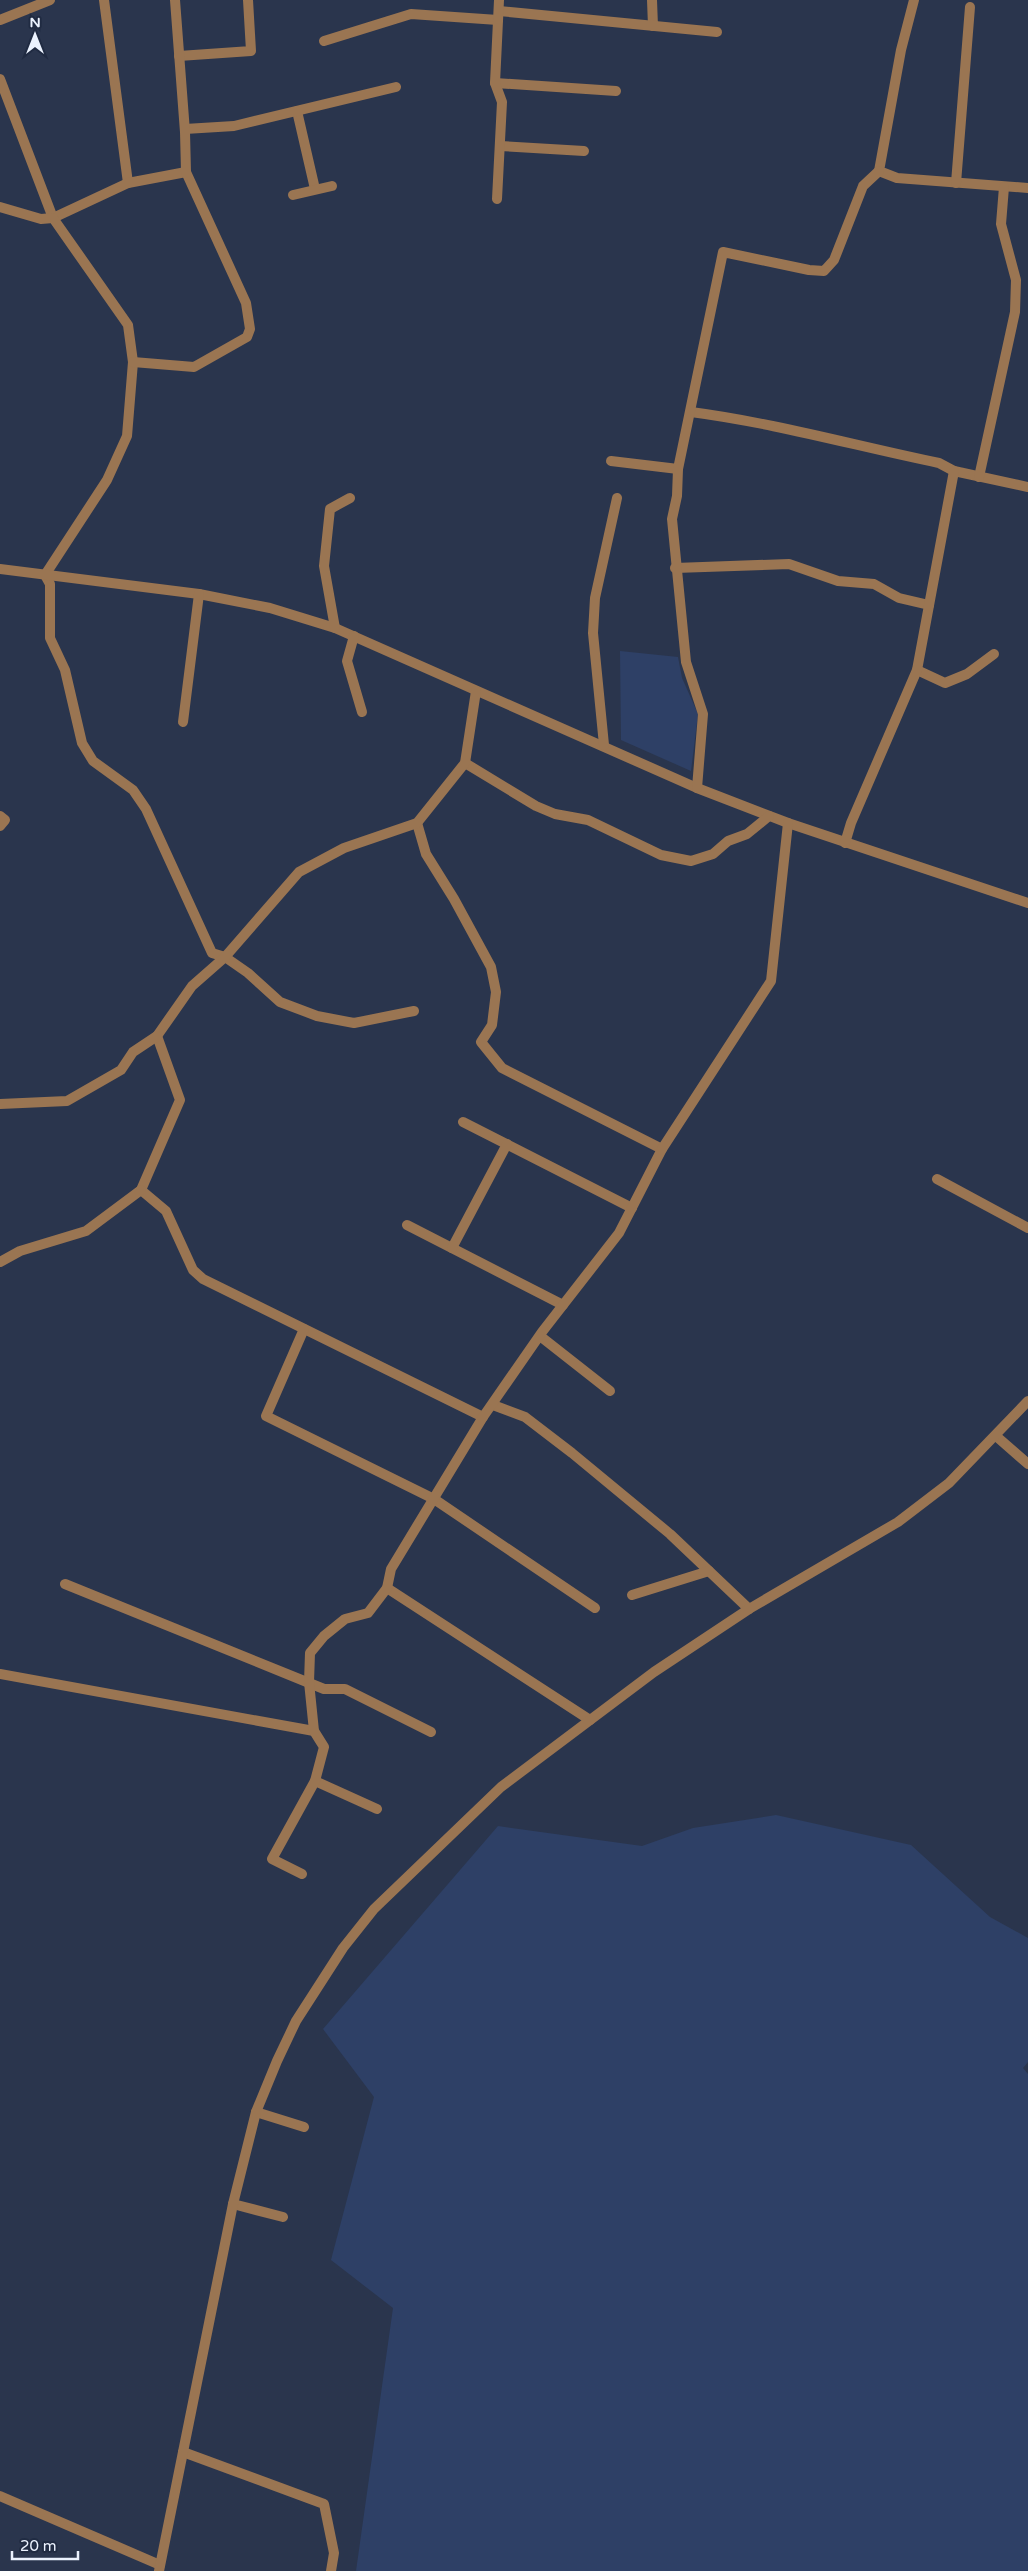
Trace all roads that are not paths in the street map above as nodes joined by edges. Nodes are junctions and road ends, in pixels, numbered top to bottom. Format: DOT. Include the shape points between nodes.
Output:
graph roads {
  1 [pos="50,0"];
  2 [pos="104,0"];
  3 [pos="175,0"];
  4 [pos="248,0"];
  5 [pos="652,0"];
  6 [pos="914,0"];
  7 [pos="970,7"];
  8 [pos="498,10"];
  9 [pos="0,20"];
  10 [pos="653,26"];
  11 [pos="717,32"];
  12 [pos="324,41"];
  13 [pos="179,56"];
  14 [pos="0,79"];
  15 [pos="495,83"];
  16 [pos="396,87"];
  17 [pos="616,91"];
  18 [pos="297,111"];
  19 [pos="185,129"];
  20 [pos="500,146"];
  21 [pos="584,151"];
  22 [pos="879,171"];
  23 [pos="186,172"];
  24 [pos="128,183"];
  25 [pos="956,183"];
  26 [pos="332,186"];
  27 [pos="1004,186"];
  28 [pos="1028,188"];
  29 [pos="315,190"];
  30 [pos="293,194"];
  31 [pos="497,198"];
  32 [pos="0,207"];
  33 [pos="53,218"];
  34 [pos="134,362"];
  35 [pos="691,412"];
  36 [pos="611,462"];
  37 [pos="678,469"];
  38 [pos="954,471"];
  39 [pos="979,477"];
  40 [pos="1028,487"];
  41 [pos="350,498"];
  42 [pos="617,498"];
  43 [pos="675,568"];
  44 [pos="0,569"];
  45 [pos="45,574"];
  46 [pos="199,594"];
  47 [pos="929,605"];
  48 [pos="335,628"];
  49 [pos="354,636"];
  50 [pos="994,654"];
  51 [pos="916,670"];
  52 [pos="476,691"];
  53 [pos="362,712"];
  54 [pos="182,722"];
  55 [pos="604,745"];
  56 [pos="465,763"];
  57 [pos="697,788"];
  58 [pos="0,816"];
  59 [pos="769,816"];
  60 [pos="417,823"];
  61 [pos="788,823"];
  62 [pos="0,826"];
  63 [pos="845,843"];
  64 [pos="1028,903"];
  65 [pos="225,958"];
  66 [pos="414,1011"];
  67 [pos="157,1036"];
  68 [pos="0,1104"];
  69 [pos="462,1122"];
  70 [pos="507,1144"];
  71 [pos="662,1149"];
  72 [pos="937,1179"];
  73 [pos="141,1190"];
  74 [pos="632,1208"];
  75 [pos="406,1225"];
  76 [pos="1028,1228"];
  77 [pos="452,1248"];
  78 [pos="0,1262"];
  79 [pos="563,1305"];
  80 [pos="304,1329"];
  81 [pos="540,1336"];
  82 [pos="610,1391"];
  83 [pos="1028,1402"];
  84 [pos="493,1405"];
  85 [pos="483,1417"];
  86 [pos="996,1436"];
  87 [pos="1028,1464"];
  88 [pos="434,1499"];
  89 [pos="709,1571"];
  90 [pos="65,1584"];
  91 [pos="386,1588"];
  92 [pos="632,1595"];
  93 [pos="595,1608"];
  94 [pos="750,1609"];
  95 [pos="0,1674"];
  96 [pos="309,1682"];
  97 [pos="590,1720"];
  98 [pos="314,1731"];
  99 [pos="431,1732"];
  100 [pos="315,1780"];
  101 [pos="377,1809"];
  102 [pos="302,1874"];
  103 [pos="256,2112"];
  104 [pos="304,2127"];
  105 [pos="233,2204"];
  106 [pos="283,2217"];
  107 [pos="183,2452"];
  108 [pos="0,2496"];
  109 [pos="160,2568"];
  110 [pos="331,2571"];
  1 -- 9 [label="street"];
  2 -- 24 [label="street"];
  3 -- 13 [label="street"];
  4 -- 13 [label="street" via="251,51"];
  5 -- 10 [label="street"];
  6 -- 22 [label="street" via="901,50"];
  7 -- 25 [label="street"];
  8 -- 10 [label="street"];
  8 -- 12 [label="street" via="411,14"];
  8 -- 15 [label="street"];
  10 -- 11 [label="street"];
  13 -- 19 [label="street"];
  14 -- 33 [label="street"];
  15 -- 17 [label="street"];
  15 -- 20 [label="street" via="502,102"];
  16 -- 18 [label="street"];
  18 -- 19 [label="street" via="234,126"];
  18 -- 29 [label="street"];
  19 -- 23 [label="street"];
  20 -- 21 [label="street"];
  20 -- 31 [label="street"];
  22 -- 25 [label="street" via="897,178"];
  22 -- 35 [label="street" via="863,186 834,260 824,271 723,252"];
  23 -- 24 [label="street"];
  23 -- 34 [label="street" via="246,303 250,329 247,337 194,367"];
  24 -- 33 [label="street"];
  25 -- 27 [label="street"];
  26 -- 29 [label="street"];
  27 -- 28 [label="street"];
  27 -- 39 [label="street" via="1001,224 1016,280 1015,312"];
  29 -- 30 [label="street"];
  32 -- 33 [label="street" via="41,219"];
  33 -- 34 [label="street" via="128,326"];
  34 -- 45 [label="street" via="127,436 106,480"];
  35 -- 37 [label="street"];
  35 -- 38 [label="street" via="790,429 939,463"];
  36 -- 37 [label="street"];
  37 -- 43 [label="street" via="672,520"];
  38 -- 39 [label="street"];
  38 -- 47 [label="street"];
  39 -- 40 [label="street"];
  41 -- 48 [label="street" via="330,508 326,531 324,566"];
  42 -- 55 [label="street" via="595,598 593,633"];
  43 -- 47 [label="street" via="789,564 838,581 874,584 899,598"];
  43 -- 57 [label="street" via="686,662 703,714"];
  44 -- 45 [label="street"];
  45 -- 46 [label="street"];
  45 -- 65 [label="street" via="50,584 50,638 65,670 82,743 93,760 133,790 146,809 212,953"];
  46 -- 48 [label="street" via="270,608"];
  46 -- 54 [label="street"];
  47 -- 51 [label="street"];
  48 -- 49 [label="street"];
  49 -- 52 [label="street"];
  49 -- 53 [label="street" via="348,661"];
  50 -- 51 [label="street" via="967,674 945,683"];
  51 -- 63 [label="street"];
  52 -- 55 [label="street"];
  52 -- 56 [label="street"];
  55 -- 57 [label="street"];
  56 -- 59 [label="street" via="536,806 555,814 588,820 661,855 691,861 712,854 747,834"];
  56 -- 60 [label="street"];
  57 -- 59 [label="street"];
  58 -- 62 [label="street" via="5,820"];
  59 -- 61 [label="street"];
  60 -- 65 [label="street" via="344,848 299,872"];
  60 -- 71 [label="street" via="426,854 491,967 496,992 492,1025 481,1042 502,1068"];
  61 -- 63 [label="street"];
  61 -- 71 [label="street" via="771,981"];
  63 -- 64 [label="street"];
  65 -- 66 [label="street" via="248,973 280,1002 317,1016 354,1024"];
  65 -- 67 [label="street" via="192,986"];
  67 -- 68 [label="street" via="133,1052 121,1070 68,1102"];
  67 -- 73 [label="street" via="180,1100"];
  69 -- 70 [label="street"];
  70 -- 74 [label="street"];
  70 -- 77 [label="street"];
  71 -- 74 [label="street"];
  72 -- 76 [label="street"];
  73 -- 78 [label="street" via="86,1231 20,1251"];
  73 -- 80 [label="street" via="166,1211 193,1270 203,1279"];
  74 -- 79 [label="street" via="619,1233"];
  75 -- 77 [label="street"];
  77 -- 79 [label="street"];
  79 -- 81 [label="street"];
  80 -- 85 [label="street"];
  80 -- 88 [label="street" via="266,1416"];
  81 -- 82 [label="street"];
  81 -- 84 [label="street"];
  83 -- 86 [label="street"];
  84 -- 85 [label="street"];
  84 -- 89 [label="street" via="525,1417 670,1534"];
  85 -- 88 [label="street"];
  86 -- 87 [label="street"];
  86 -- 94 [label="street" via="949,1483 898,1522"];
  88 -- 91 [label="street" via="391,1569"];
  88 -- 93 [label="street"];
  89 -- 92 [label="street"];
  89 -- 94 [label="street"];
  90 -- 96 [label="street"];
  91 -- 96 [label="street" via="368,1614 345,1619 319,1642 310,1653"];
  91 -- 97 [label="street"];
  94 -- 97 [label="street" via="654,1672"];
  95 -- 98 [label="street"];
  96 -- 98 [label="street"];
  96 -- 99 [label="street" via="324,1689 345,1689"];
  97 -- 103 [label="street" via="501,1788 374,1909 343,1948 296,2021"];
  98 -- 100 [label="street" via="324,1747"];
  100 -- 101 [label="street"];
  100 -- 102 [label="street" via="272,1859"];
  103 -- 104 [label="street"];
  103 -- 105 [label="street"];
  105 -- 106 [label="street"];
  105 -- 107 [label="street"];
  107 -- 109 [label="street"];
  107 -- 110 [label="street" via="324,2504 334,2552"];
  108 -- 109 [label="street"];
}
